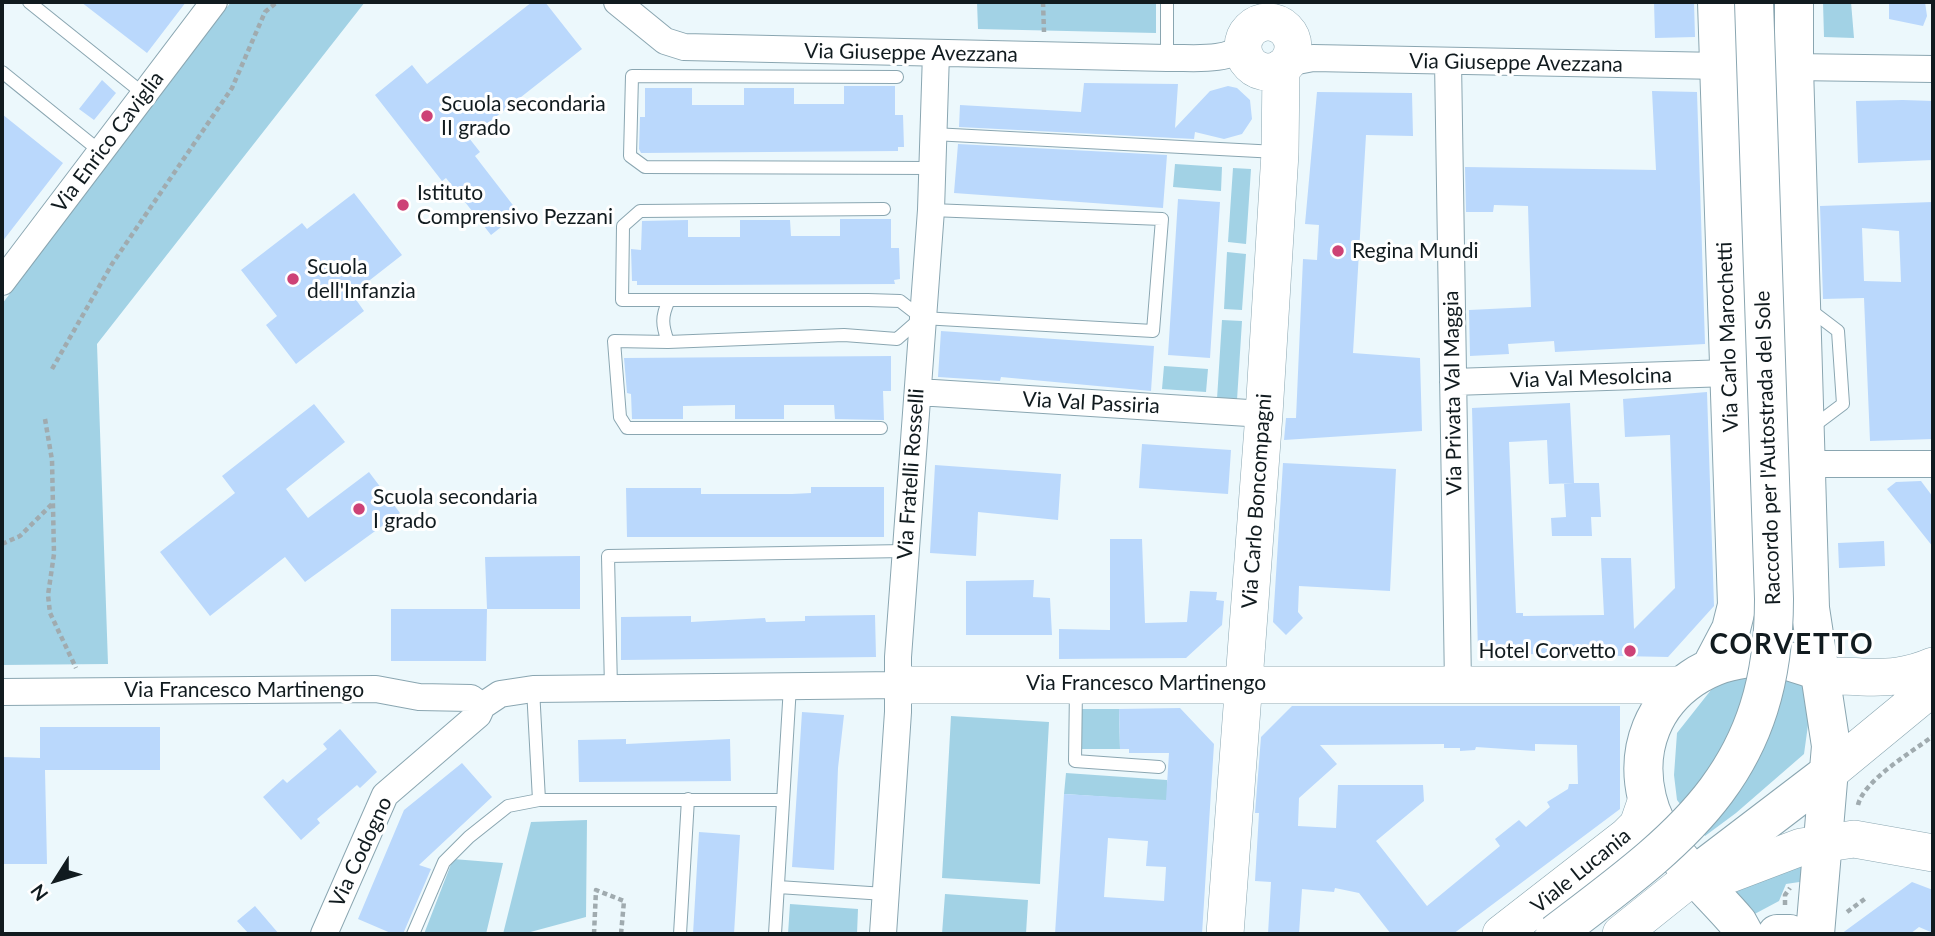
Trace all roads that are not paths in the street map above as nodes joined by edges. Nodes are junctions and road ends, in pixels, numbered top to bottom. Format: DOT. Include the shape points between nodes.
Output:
graph roads {
  1 [pos="29,2"];
  2 [pos="214,2"];
  3 [pos="617,2"];
  4 [pos="1167,2"];
  5 [pos="1717,2"];
  6 [pos="1754,2"];
  7 [pos="1794,2"];
  8 [pos="1272,48"];
  9 [pos="936,53"];
  10 [pos="1167,58"];
  11 [pos="1448,61"];
  12 [pos="1720,66"];
  13 [pos="1794,67"];
  14 [pos="1933,69"];
  15 [pos="2,72"];
  16 [pos="897,77"];
  17 [pos="145,95"];
  18 [pos="933,134"];
  19 [pos="101,152"];
  20 [pos="1280,153"];
  21 [pos="931,168"];
  22 [pos="884,209"];
  23 [pos="931,210"];
  24 [pos="2,282"];
  25 [pos="669,300"];
  26 [pos="922,318"];
  27 [pos="668,342"];
  28 [pos="1730,373"];
  29 [pos="1453,382"];
  30 [pos="918,392"];
  31 [pos="1264,414"];
  32 [pos="881,428"];
  33 [pos="1806,449"];
  34 [pos="1933,464"];
  35 [pos="905,551"];
  36 [pos="1933,666"];
  37 [pos="1822,674"];
  38 [pos="1696,676"];
  39 [pos="1242,683"];
  40 [pos="1076,684"];
  41 [pos="1458,684"];
  42 [pos="899,685"];
  43 [pos="790,686"];
  44 [pos="1933,687"];
  45 [pos="611,688"];
  46 [pos="533,689"];
  47 [pos="2,692"];
  48 [pos="491,700"];
  49 [pos="1159,767"];
  50 [pos="1831,771"];
  51 [pos="688,799"];
  52 [pos="1647,799"];
  53 [pos="538,800"];
  54 [pos="782,800"];
  55 [pos="1824,842"];
  56 [pos="1933,853"];
  57 [pos="1601,872"];
  58 [pos="1696,874"];
  59 [pos="778,887"];
  60 [pos="885,894"];
  61 [pos="1629,916"];
  62 [pos="327,933"];
  63 [pos="413,934"];
  64 [pos="680,934"];
  65 [pos="775,934"];
  66 [pos="883,934"];
  67 [pos="1225,934"];
  68 [pos="1502,934"];
  69 [pos="1555,934"];
  70 [pos="1744,934"];
  71 [pos="1777,934"];
  72 [pos="1790,934"];
  73 [pos="1815,934"];
  1 -- 17 [label="lane"];
  2 -- 17 [label="street, Via Enrico Caviglia"];
  3 -- 9 [label="street, Via Giuseppe Avezzana" via="674,46"];
  4 -- 10 [label="lane"];
  5 -- 12 [label="main road, Via Carlo Marochetti"];
  6 -- 69 [label="main road, Raccordo per l'Autostrada del Sole, bridge" via="1774,600 1768,670 1747,738 1710,800 1661,852"];
  7 -- 13 [label="main road"];
  8 -- 10 [label="street, Via Giuseppe Avezzana"];
  8 -- 11 [label="street, Via Giuseppe Avezzana"];
  8 -- 20 [label="street, Via Carlo Boncompagni"];
  9 -- 10 [label="street, Via Giuseppe Avezzana"];
  9 -- 18 [label="street, Via Fratelli Rosselli"];
  11 -- 12 [label="street, Via Giuseppe Avezzana"];
  11 -- 29 [label="street, Via Privata Val Maggia"];
  12 -- 28 [label="main road, Via Carlo Marochetti"];
  13 -- 14 [label="street"];
  13 -- 33 [label="main road"];
  15 -- 19 [label="lane"];
  16 -- 21 [label="lane" via="632,76 630,156 645,167"];
  17 -- 19 [label="street, Via Enrico Caviglia"];
  18 -- 20 [label="lane"];
  18 -- 21 [label="street, Via Fratelli Rosselli"];
  19 -- 24 [label="street, Via Enrico Caviglia"];
  20 -- 31 [label="street, Via Carlo Boncompagni"];
  21 -- 23 [label="street, Via Fratelli Rosselli"];
  22 -- 25 [label="lane" via="640,211 623,226 622,300"];
  23 -- 26 [label="street, Via Fratelli Rosselli"];
  23 -- 26 [label="lane" via="1162,219 1153,331"];
  25 -- 26 [label="lane" via="900,301"];
  25 -- 27 [label="lane" via="662,314"];
  26 -- 27 [label="lane" via="897,339 844,335"];
  26 -- 30 [label="street, Via Fratelli Rosselli"];
  27 -- 32 [label="lane" via="614,341 620,417 627,428"];
  28 -- 29 [label="street, Via Val Mesolcina"];
  28 -- 38 [label="main road, Via Carlo Marochetti" via="1737,605 1731,629"];
  29 -- 41 [label="street, Via Privata Val Maggia"];
  30 -- 31 [label="street, Via Val Passiria"];
  30 -- 35 [label="street, Via Fratelli Rosselli"];
  31 -- 39 [label="street, Via Carlo Boncompagni"];
  33 -- 34 [label="street"];
  33 -- 37 [label="main road" via="1811,608"];
  35 -- 42 [label="street, Via Fratelli Rosselli"];
  35 -- 45 [label="lane" via="608,556"];
  36 -- 37 [label="street" via="1892,678 1840,679"];
  37 -- 38 [label="main road" via="1794,661 1759,656"];
  37 -- 50 [label="main road"];
  38 -- 41 [label="street, Via Francesco Martinengo"];
  38 -- 52 [label="main road" via="1661,711 1650,737 1644,763"];
  39 -- 40 [label="street, Via Francesco Martinengo"];
  39 -- 41 [label="street, Via Francesco Martinengo"];
  39 -- 67 [label="street, Via Carlo Boncompagni"];
  40 -- 42 [label="street, Via Francesco Martinengo"];
  40 -- 49 [label="lane" via="1075,761"];
  42 -- 43 [label="street, Via Francesco Martinengo"];
  42 -- 60 [label="street, Via Fratelli Rosselli"];
  43 -- 45 [label="street, Via Francesco Martinengo"];
  43 -- 54 [label="lane"];
  44 -- 50 [label="street"];
  45 -- 46 [label="street, Via Francesco Martinengo"];
  46 -- 48 [label="street, Via Francesco Martinengo"];
  46 -- 53 [label="lane"];
  47 -- 48 [label="street, Via Francesco Martinengo" via="376,689 419,697"];
  48 -- 62 [label="street, Via Codogno" via="385,795"];
  50 -- 55 [label="main road"];
  50 -- 58 [label="main road"];
  51 -- 53 [label="lane"];
  51 -- 54 [label="lane"];
  51 -- 64 [label="lane"];
  52 -- 57 [label="street, Viale Lucania" via="1638,825"];
  52 -- 58 [label="main road" via="1660,831"];
  53 -- 63 [label="lane" via="508,806 444,862"];
  54 -- 59 [label="lane"];
  55 -- 56 [label="street" via="1866,840"];
  55 -- 58 [label="street" via="1730,874"];
  55 -- 73 [label="main road"];
  57 -- 61 [label="lane"];
  57 -- 68 [label="street, Viale Lucania"];
  58 -- 61 [label="street"];
  58 -- 70 [label="main road"];
  59 -- 60 [label="lane"];
  59 -- 65 [label="lane"];
  60 -- 66 [label="street, Via Fratelli Rosselli"];
  71 -- 72 [label="main road"];
}
